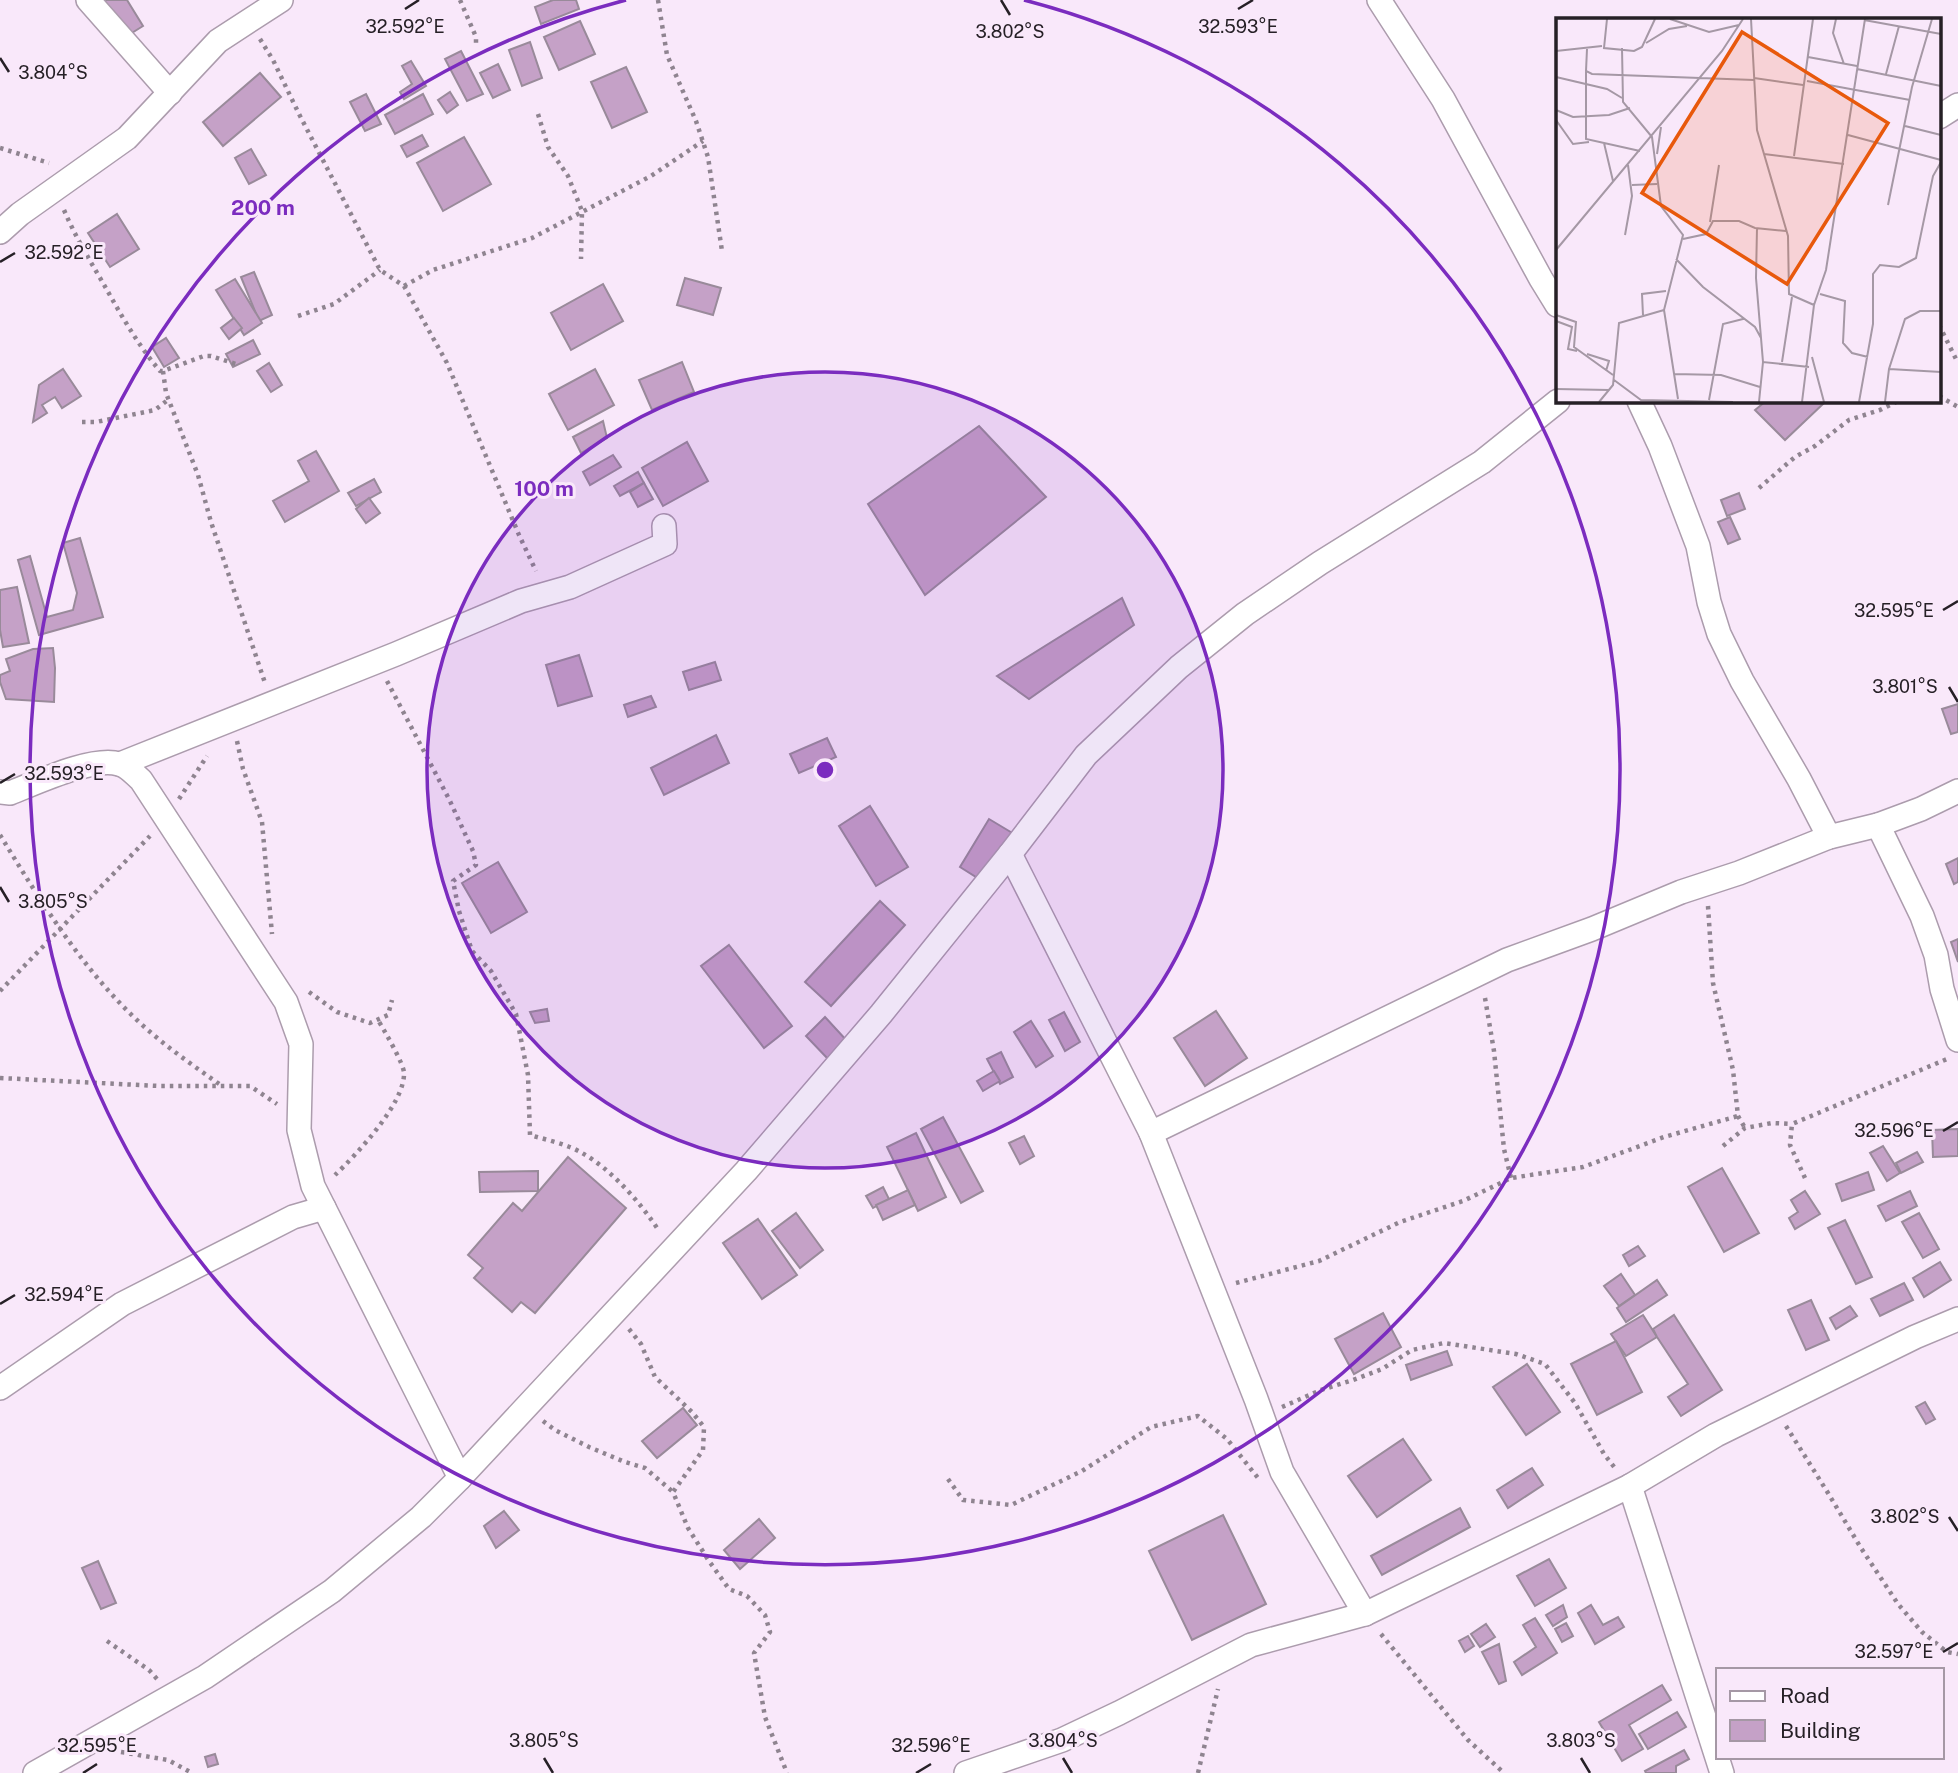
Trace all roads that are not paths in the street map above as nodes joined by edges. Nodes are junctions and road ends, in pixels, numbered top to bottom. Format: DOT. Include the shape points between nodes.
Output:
graph roads {
  1 [pos="88,0"];
  2 [pos="281,0"];
  3 [pos="1378,0"];
  4 [pos="170,93"];
  5 [pos="1958,106"];
  6 [pos="1940,116"];
  7 [pos="0,232"];
  8 [pos="1556,303"];
  9 [pos="1557,402"];
  10 [pos="1639,402"];
  11 [pos="664,526"];
  12 [pos="120,764"];
  13 [pos="1958,791"];
  14 [pos="0,792"];
  15 [pos="1878,825"];
  16 [pos="1829,837"];
  17 [pos="1010,854"];
  18 [pos="1958,1040"];
  19 [pos="1151,1133"];
  20 [pos="321,1203"];
  21 [pos="1958,1319"];
  22 [pos="0,1388"];
  23 [pos="460,1478"];
  24 [pos="1630,1486"];
  25 [pos="1365,1614"];
  26 [pos="1716,1757"];
  27 [pos="35,1773"];
  28 [pos="966,1773"];
  1 -- 4 [label="street"];
  2 -- 4 [label="street" via="218,41"];
  3 -- 8 [label="street" via="1443,99"];
  4 -- 7 [label="street" via="127,138"];
  5 -- 6 [label="street"];
  9 -- 17 [label="street" via="1482,462 1320,563 1179,667 1086,755"];
  10 -- 16 [label="street" via="1698,546 1719,634"];
  11 -- 12 [label="street" via="665,544 570,587 522,601"];
  12 -- 14 [label="street" via="90,764 10,793"];
  12 -- 20 [label="street" via="141,780 286,1002 301,1044 299,1130"];
  13 -- 15 [label="street"];
  15 -- 16 [label="street"];
  15 -- 18 [label="street" via="1922,916"];
  16 -- 19 [label="street" via="1507,960"];
  17 -- 19 [label="street"];
  17 -- 23 [label="street" via="746,1171"];
  19 -- 25 [label="street" via="1282,1472"];
  20 -- 22 [label="street" via="122,1304"];
  20 -- 23 [label="street"];
  21 -- 24 [label="street" via="1716,1435"];
  23 -- 27 [label="street" via="332,1591 205,1677"];
  24 -- 25 [label="street"];
  24 -- 26 [label="street"];
  25 -- 28 [label="street" via="1251,1645 1062,1740"];
}
